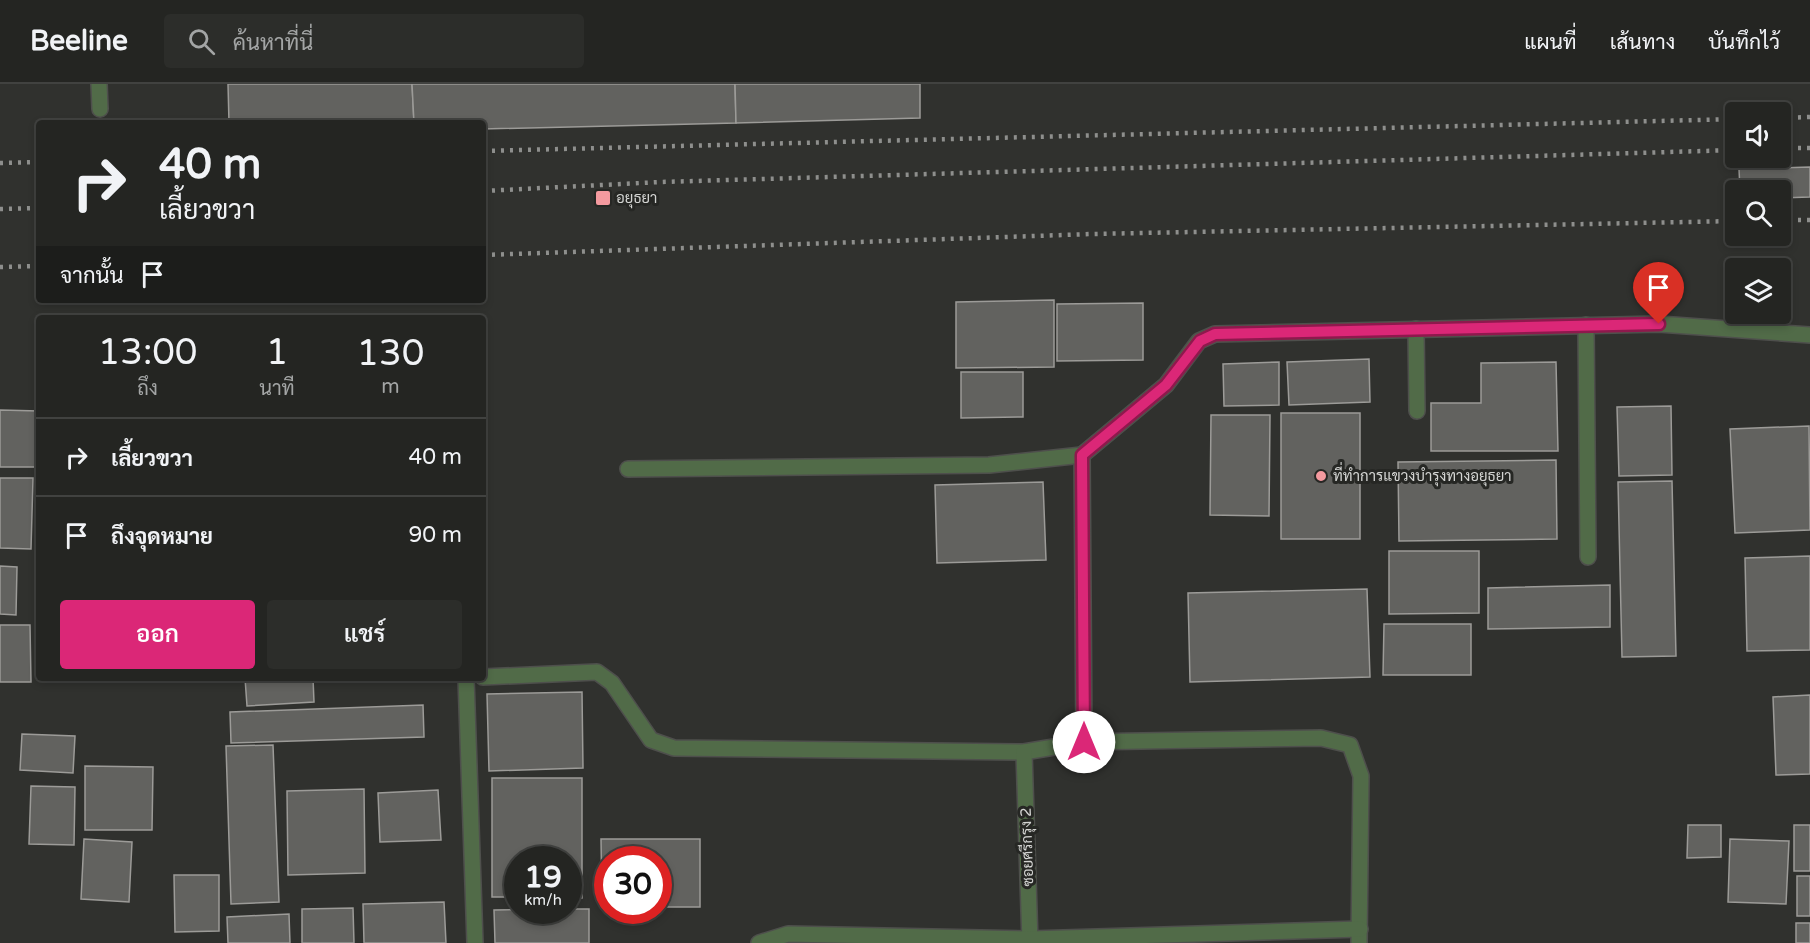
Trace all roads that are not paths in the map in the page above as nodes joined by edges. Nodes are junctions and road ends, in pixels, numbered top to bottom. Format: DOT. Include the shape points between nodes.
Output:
graph roads {
  1 [pos="99,84"];
  2 [pos="100,108"];
  3 [pos="1586,326"];
  4 [pos="1416,329"];
  5 [pos="1810,335"];
  6 [pos="1417,411"];
  7 [pos="1082,455"];
  8 [pos="628,469"];
  9 [pos="1588,557"];
  10 [pos="486,677"];
  11 [pos="466,681"];
  12 [pos="1084,742"];
  13 [pos="1024,752"];
  14 [pos="1360,936"];
  15 [pos="1030,941"];
  16 [pos="475,943"];
  17 [pos="759,943"];
  1 -- 2 [label="street"];
  3 -- 4 [label="street"];
  3 -- 5 [label="street" via="1659,324"];
  3 -- 9 [label="street"];
  4 -- 6 [label="street"];
  4 -- 7 [label="street" via="1215,334 1200,341 1166,385"];
  7 -- 8 [label="street" via="989,465"];
  7 -- 12 [label="street"];
  10 -- 13 [label="street" via="597,672 612,683 651,740 674,748"];
  11 -- 16 [label="street"];
  12 -- 13 [label="street"];
  12 -- 14 [label="street" via="1321,738 1350,745 1361,776"];
  13 -- 15 [label="street, ซอยศรีกรุง 2"];
  14 -- 15 [label="street"];
  15 -- 17 [label="street" via="788,934"];
}
